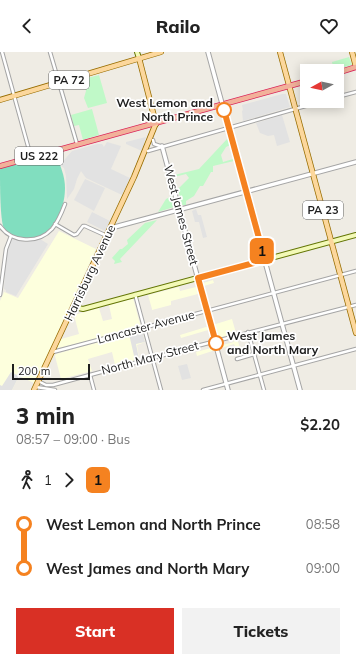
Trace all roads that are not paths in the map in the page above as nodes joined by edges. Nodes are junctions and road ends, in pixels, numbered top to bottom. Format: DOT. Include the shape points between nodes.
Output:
graph roads {
  1 [pos="2,52"];
  2 [pos="50,52"];
  3 [pos="137,52"];
  4 [pos="161,52"];
  5 [pos="208,52"];
  6 [pos="280,52"];
  7 [pos="352,52"];
  8 [pos="139,58"];
  9 [pos="356,67"];
  10 [pos="344,71"];
  11 [pos="59,83"];
  12 [pos="300,83"];
  13 [pos="289,86"];
  14 [pos="356,92"];
  15 [pos="344,95"];
  16 [pos="14,96"];
  17 [pos="0,100"];
  18 [pos="222,104"];
  19 [pos="300,108"];
  20 [pos="295,109"];
  21 [pos="156,123"];
  22 [pos="229,127"];
  23 [pos="153,140"];
  24 [pos="77,145"];
  25 [pos="162,146"];
  26 [pos="148,151"];
  27 [pos="144,156"];
  28 [pos="31,158"];
  29 [pos="356,162"];
  30 [pos="0,166"];
  31 [pos="313,174"];
  32 [pos="246,192"];
  33 [pos="65,204"];
  34 [pos="179,210"];
  35 [pos="56,224"];
  36 [pos="0,226"];
  37 [pos="111,228"];
  38 [pos="356,235"];
  39 [pos="12,236"];
  40 [pos="107,236"];
  41 [pos="331,242"];
  42 [pos="265,260"];
  43 [pos="356,271"];
  44 [pos="340,275"];
  45 [pos="198,278"];
  46 [pos="274,293"];
  47 [pos="0,294"];
  48 [pos="135,294"];
  49 [pos="356,305"];
  50 [pos="73,307"];
  51 [pos="349,307"];
  52 [pos="207,311"];
  53 [pos="282,324"];
  54 [pos="145,328"];
  55 [pos="248,332"];
  56 [pos="356,333"];
  57 [pos="215,341"];
  58 [pos="356,349"];
  59 [pos="52,352"];
  60 [pos="254,354"];
  61 [pos="152,358"];
  62 [pos="237,359"];
  63 [pos="293,366"];
  64 [pos="90,375"];
  65 [pos="260,375"];
  66 [pos="38,382"];
  67 [pos="226,384"];
  68 [pos="35,389"];
  69 [pos="55,390"];
  70 [pos="94,390"];
  71 [pos="161,390"];
  72 [pos="203,390"];
  73 [pos="228,390"];
  74 [pos="264,390"];
  75 [pos="300,390"];
  1 -- 16 [label="street"];
  2 -- 11 [label="street"];
  3 -- 8 [label="main road"];
  4 -- 8 [label="main road, PA 72"];
  5 -- 18 [label="street"];
  6 -- 13 [label="main road, PA 23"];
  7 -- 9 [label="main road"];
  8 -- 11 [label="main road, PA 72"];
  8 -- 21 [label="main road"];
  9 -- 10 [label="highway"];
  11 -- 16 [label="main road, PA 72"];
  11 -- 24 [label="street"];
  12 -- 13 [label="highway, US 222"];
  13 -- 18 [label="highway, US 222"];
  13 -- 20 [label="main road, PA 23"];
  14 -- 15 [label="street"];
  16 -- 17 [label="main road, PA 72"];
  16 -- 28 [label="street"];
  18 -- 21 [label="highway, US 222"];
  18 -- 22 [label="street"];
  19 -- 20 [label="street"];
  20 -- 22 [label="street"];
  20 -- 31 [label="main road, PA 23"];
  21 -- 23 [label="main road, Harrisburg Avenue"];
  21 -- 24 [label="highway, US 222"];
  21 -- 27 [label="main road, Harrisburg Avenue"];
  22 -- 25 [label="street"];
  22 -- 32 [label="street"];
  23 -- 25 [label="street" via="157,146"];
  23 -- 26 [label="main road, Harrisburg Avenue"];
  24 -- 28 [label="highway, US 222"];
  25 -- 26 [label="street"];
  25 -- 34 [label="street, West James Street"];
  26 -- 27 [label="main road, Harrisburg Avenue"];
  27 -- 37 [label="main road, Harrisburg Avenue"];
  28 -- 30 [label="highway, US 222"];
  29 -- 31 [label="street"];
  31 -- 32 [label="street"];
  31 -- 41 [label="main road, PA 23"];
  32 -- 34 [label="street"];
  32 -- 42 [label="street"];
  33 -- 35 [label="street"];
  34 -- 37 [label="street"];
  34 -- 45 [label="street, West James Street"];
  35 -- 39 [label="street" via="46,234 37,238 27,240"];
  35 -- 40 [label="street" via="74,235 85,226"];
  36 -- 39 [label="street"];
  37 -- 40 [label="main road, Harrisburg Avenue"];
  38 -- 41 [label="main road"];
  39 -- 47 [label="street" via="6,249"];
  40 -- 50 [label="main road, Harrisburg Avenue"];
  41 -- 42 [label="main road"];
  41 -- 44 [label="main road, PA 23"];
  42 -- 45 [label="main road"];
  42 -- 46 [label="street"];
  43 -- 44 [label="street, Lancaster Avenue"];
  44 -- 46 [label="street, Lancaster Avenue"];
  44 -- 51 [label="main road, PA 23"];
  45 -- 48 [label="main road"];
  45 -- 52 [label="street, West James Street"];
  46 -- 52 [label="street, Lancaster Avenue"];
  46 -- 53 [label="street"];
  48 -- 50 [label="main road" via="81,309"];
  48 -- 54 [label="street"];
  49 -- 51 [label="street, North Mary Street"];
  50 -- 59 [label="main road, Harrisburg Avenue"];
  51 -- 53 [label="street, North Mary Street"];
  51 -- 56 [label="main road, PA 23"];
  52 -- 54 [label="street, Lancaster Avenue"];
  52 -- 57 [label="street, West James Street"];
  53 -- 55 [label="street, North Mary Street"];
  53 -- 63 [label="street"];
  54 -- 59 [label="street, Lancaster Avenue"];
  54 -- 61 [label="street"];
  55 -- 57 [label="street, North Mary Street"];
  55 -- 60 [label="street"];
  57 -- 61 [label="street, North Mary Street"];
  57 -- 67 [label="street, West James Street"];
  58 -- 63 [label="street"];
  59 -- 66 [label="main road, Harrisburg Avenue"];
  60 -- 62 [label="street"];
  60 -- 65 [label="street"];
  61 -- 64 [label="street, North Mary Street"];
  61 -- 71 [label="street"];
  63 -- 65 [label="street"];
  63 -- 75 [label="street"];
  64 -- 66 [label="street, North Mary Street" via="53,385"];
  64 -- 70 [label="street"];
  65 -- 67 [label="street"];
  65 -- 74 [label="street"];
  66 -- 68 [label="main road, Harrisburg Avenue"];
  67 -- 72 [label="street"];
  67 -- 73 [label="street, West James Street"];
  68 -- 69 [label="street"];
}
